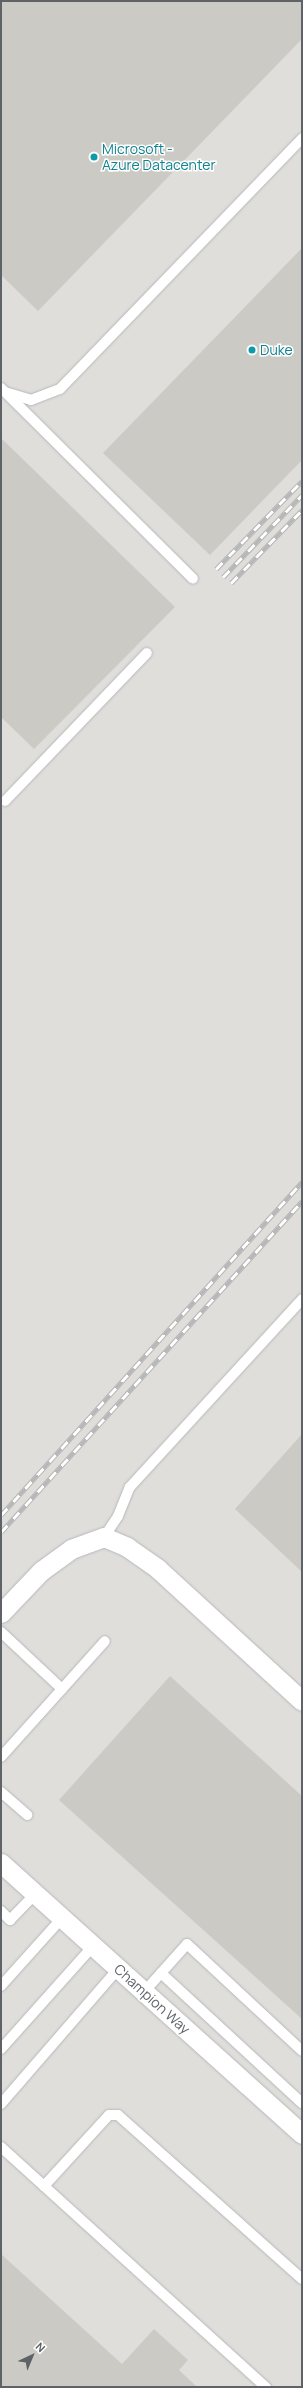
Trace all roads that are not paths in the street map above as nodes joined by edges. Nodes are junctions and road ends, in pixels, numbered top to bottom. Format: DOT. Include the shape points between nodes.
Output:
graph roads {
  1 [pos="302,138"];
  2 [pos="3,390"];
  3 [pos="193,579"];
  4 [pos="147,653"];
  5 [pos="2,801"];
  6 [pos="302,1299"];
  7 [pos="104,1538"];
  8 [pos="1,1613"];
  9 [pos="1,1632"];
  10 [pos="106,1642"];
  11 [pos="62,1689"];
  12 [pos="302,1701"];
  13 [pos="1,1757"];
  14 [pos="1,1792"];
  15 [pos="27,1815"];
  16 [pos="1,1863"];
  17 [pos="35,1894"];
  18 [pos="1,1911"];
  19 [pos="62,1918"];
  20 [pos="93,1946"];
  21 [pos="118,1969"];
  22 [pos="161,1974"];
  23 [pos="1,1986"];
  24 [pos="144,1992"];
  25 [pos="1,2049"];
  26 [pos="302,2051"];
  27 [pos="302,2103"];
  28 [pos="1,2104"];
  29 [pos="302,2134"];
  30 [pos="1,2147"];
  31 [pos="44,2186"];
  32 [pos="302,2279"];
  33 [pos="266,2387"];
  1 -- 2 [label="lane" via="60,389 31,400"];
  2 -- 3 [label="lane"];
  4 -- 5 [label="lane"];
  6 -- 7 [label="lane" via="130,1487 118,1516"];
  7 -- 8 [label="street" via="89,1541 65,1553 41,1571"];
  7 -- 12 [label="street" via="127,1547 158,1569"];
  9 -- 11 [label="lane"];
  10 -- 11 [label="lane"];
  11 -- 13 [label="lane"];
  14 -- 15 [label="lane"];
  16 -- 17 [label="street, Champion Way"];
  17 -- 18 [label="lane" via="10,1920"];
  17 -- 19 [label="street, Champion Way"];
  19 -- 20 [label="street, Champion Way"];
  19 -- 23 [label="lane"];
  20 -- 21 [label="street, Champion Way"];
  20 -- 25 [label="lane"];
  21 -- 24 [label="street, Champion Way"];
  21 -- 28 [label="lane"];
  22 -- 24 [label="lane"];
  22 -- 26 [label="lane" via="187,1944"];
  22 -- 27 [label="lane"];
  24 -- 29 [label="street, Champion Way"];
  30 -- 31 [label="lane"];
  31 -- 32 [label="lane" via="109,2115 118,2115"];
  31 -- 33 [label="lane"];
}
